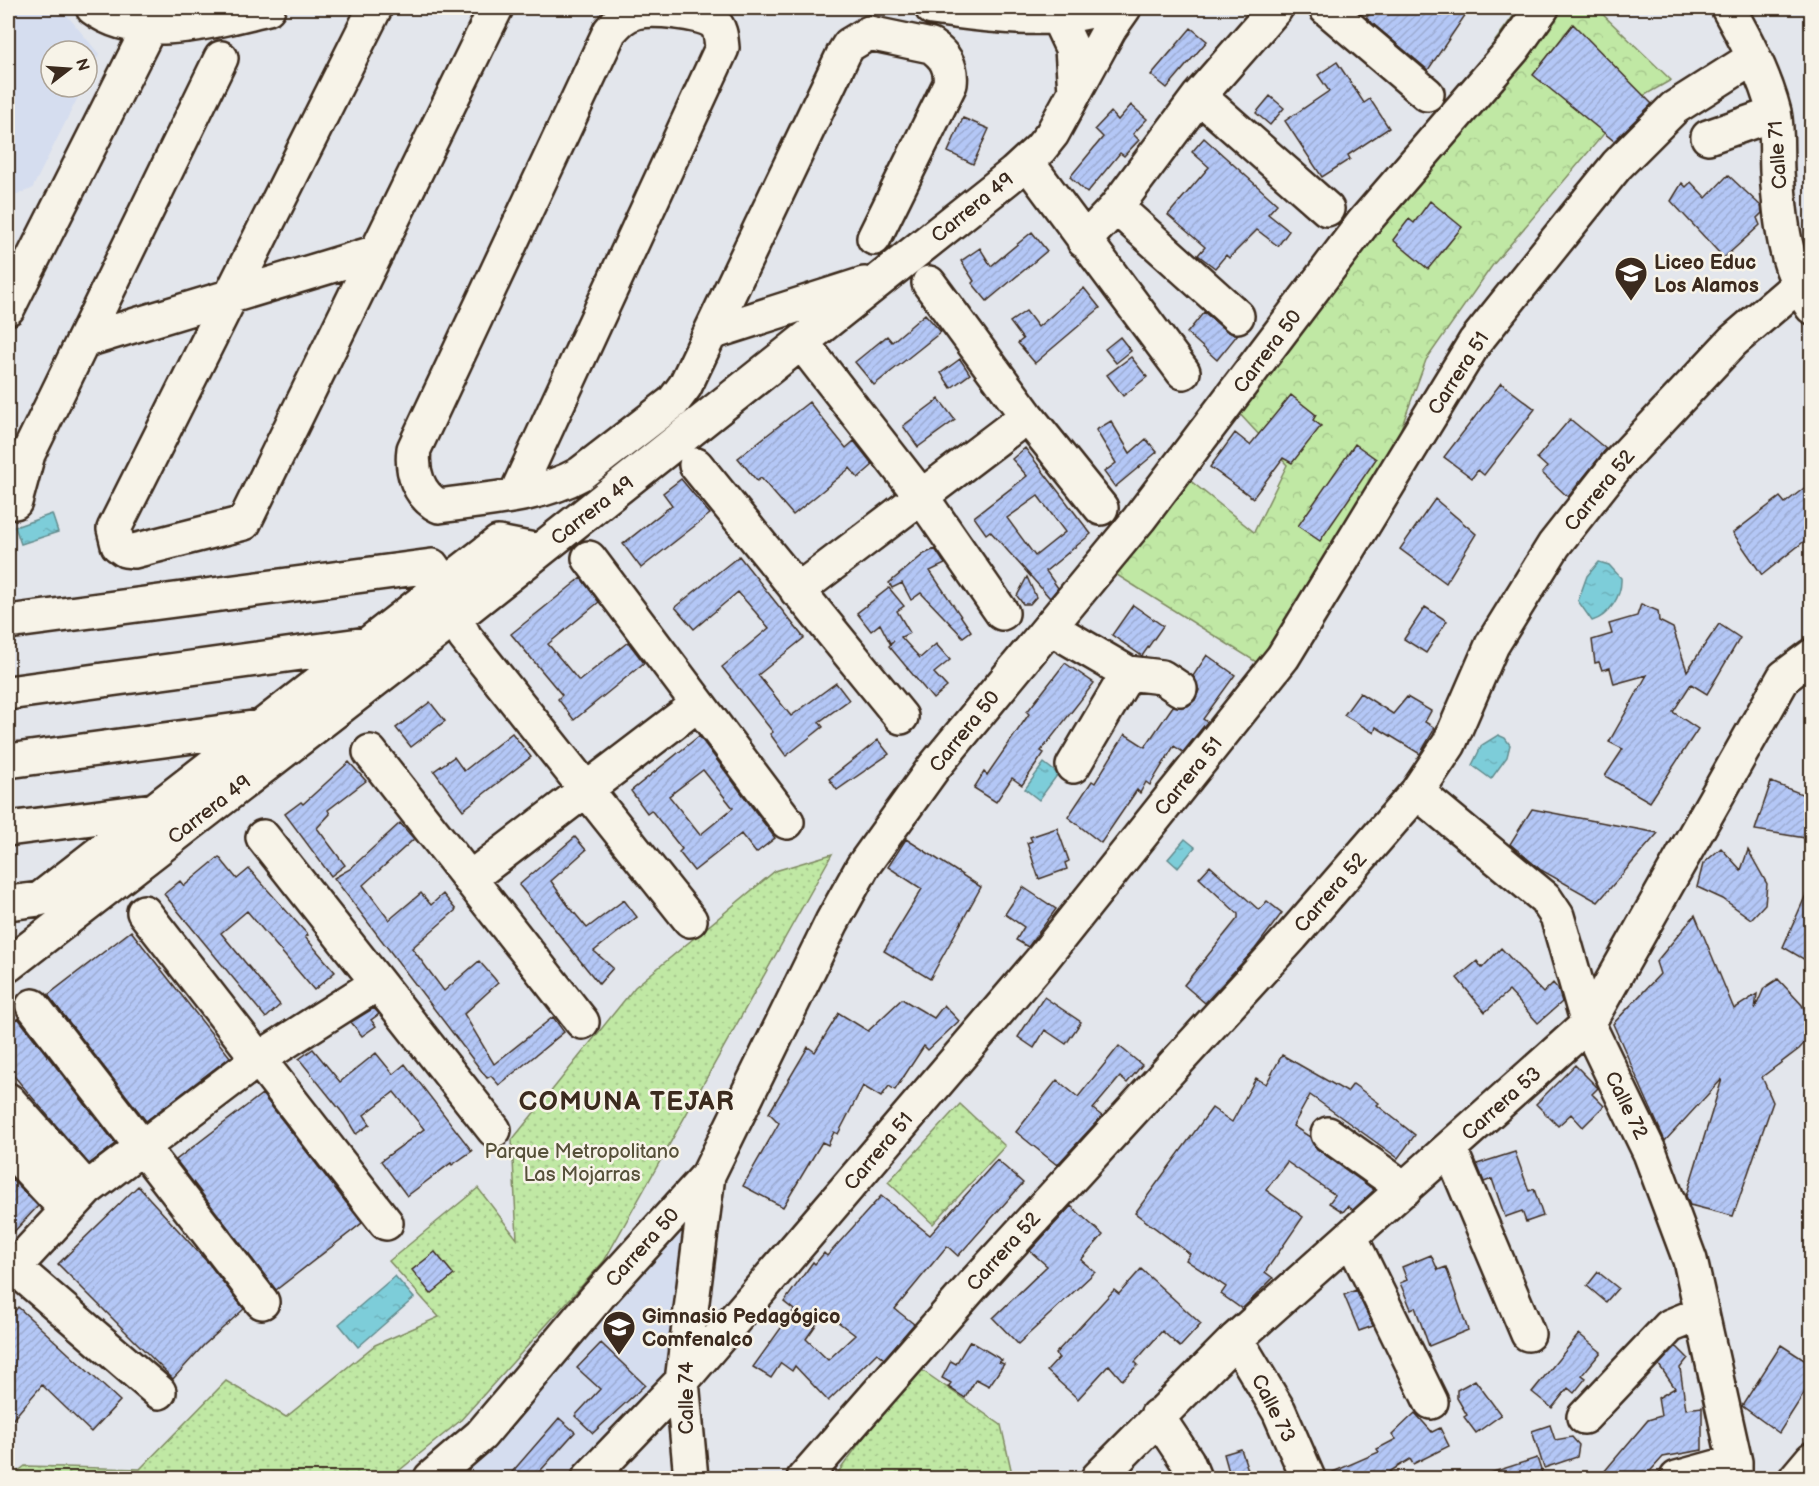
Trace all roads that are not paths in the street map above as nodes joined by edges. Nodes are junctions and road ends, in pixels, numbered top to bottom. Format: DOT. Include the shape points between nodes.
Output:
graph roads {
  1 [pos="93,8"];
  2 [pos="268,8"];
  3 [pos="375,8"];
  4 [pos="496,8"];
  5 [pos="932,8"];
  6 [pos="1101,8"];
  7 [pos="1124,8"];
  8 [pos="1276,8"];
  9 [pos="1326,8"];
  10 [pos="1542,8"];
  11 [pos="1728,8"];
  12 [pos="1057,16"];
  13 [pos="150,26"];
  14 [pos="221,58"];
  15 [pos="1753,58"];
  16 [pos="1075,92"];
  17 [pos="1427,94"];
  18 [pos="1199,96"];
  19 [pos="1774,114"];
  20 [pos="1708,137"];
  21 [pos="1027,162"];
  22 [pos="1116,207"];
  23 [pos="1327,209"];
  24 [pos="874,238"];
  25 [pos="1084,241"];
  26 [pos="377,252"];
  27 [pos="881,279"];
  28 [pos="929,283"];
  29 [pos="1807,290"];
  30 [pos="230,296"];
  31 [pos="8,308"];
  32 [pos="1237,316"];
  33 [pos="711,333"];
  34 [pos="83,341"];
  35 [pos="801,343"];
  36 [pos="1183,372"];
  37 [pos="1028,416"];
  38 [pos="696,465"];
  39 [pos="516,494"];
  40 [pos="921,496"];
  41 [pos="15,502"];
  42 [pos="1101,508"];
  43 [pos="539,551"];
  44 [pos="589,558"];
  45 [pos="444,584"];
  46 [pos="797,591"];
  47 [pos="1002,613"];
  48 [pos="455,618"];
  49 [pos="8,622"];
  50 [pos="1051,628"];
  51 [pos="368,643"];
  52 [pos="1812,656"];
  53 [pos="1128,673"];
  54 [pos="1180,689"];
  55 [pos="8,693"];
  56 [pos="698,704"];
  57 [pos="901,717"];
  58 [pos="261,726"];
  59 [pos="370,752"];
  60 [pos="8,761"];
  61 [pos="1072,766"];
  62 [pos="585,791"];
  63 [pos="1417,792"];
  64 [pos="154,810"];
  65 [pos="787,822"];
  66 [pos="8,829"];
  67 [pos="263,837"];
  68 [pos="469,879"];
  69 [pos="8,903"];
  70 [pos="144,912"];
  71 [pos="690,920"];
  72 [pos="8,965"];
  73 [pos="378,983"];
  74 [pos="33,1006"];
  75 [pos="582,1022"];
  76 [pos="1588,1024"];
  77 [pos="257,1060"];
  78 [pos="8,1100"];
  79 [pos="494,1130"];
  80 [pos="1328,1134"];
  81 [pos="8,1147"];
  82 [pos="144,1147"];
  83 [pos="1450,1149"];
  84 [pos="708,1175"];
  85 [pos="1405,1189"];
  86 [pos="77,1200"];
  87 [pos="386,1223"];
  88 [pos="1351,1238"];
  89 [pos="9,1268"];
  90 [pos="262,1302"];
  91 [pos="1702,1313"];
  92 [pos="1528,1334"];
  93 [pos="1236,1339"];
  94 [pos="682,1381"];
  95 [pos="159,1392"];
  96 [pos="1431,1402"];
  97 [pos="1157,1416"];
  98 [pos="1584,1418"];
  99 [pos="1812,1459"];
  100 [pos="1735,1470"];
  101 [pos="431,1479"];
  102 [pos="589,1479"];
  103 [pos="691,1479"];
  104 [pos="804,1479"];
  105 [pos="1098,1479"];
  106 [pos="1194,1479"];
  107 [pos="1308,1479"];
  108 [pos="1677,1479"];
  109 [pos="1796,1479"];
  1 -- 13 [label="street" via="129,24"];
  2 -- 13 [label="street" via="194,23"];
  3 -- 30 [label="street"];
  4 -- 26 [label="street"];
  5 -- 12 [label="street"];
  6 -- 12 [label="street"];
  7 -- 16 [label="street, Carrera 49"];
  8 -- 18 [label="street"];
  9 -- 17 [label="street"];
  10 -- 50 [label="street, Carrera 50" via="1513,49 1363,223"];
  11 -- 15 [label="street, Calle 71"];
  12 -- 16 [label="street" via="1072,48"];
  13 -- 31 [label="street"];
  14 -- 34 [label="street"];
  15 -- 19 [label="street, Calle 71"];
  15 -- 94 [label="street, Carrera 51" via="1674,108 1617,165 1475,342 1283,657 1040,962"];
  16 -- 21 [label="street, Carrera 49" via="1052,134"];
  18 -- 22 [label="street"];
  18 -- 23 [label="street"];
  19 -- 20 [label="street"];
  19 -- 29 [label="street, Calle 71" via="1788,261"];
  21 -- 25 [label="street"];
  21 -- 27 [label="street, Carrera 49"];
  22 -- 25 [label="street"];
  22 -- 32 [label="street"];
  24 -- 33 [label="street" via="950,84 952,72 940,52 931,46 869,33 849,45 844,53"];
  25 -- 36 [label="street"];
  26 -- 30 [label="street"];
  26 -- 30 [label="street" via="244,523 125,550 118,545 114,529"];
  27 -- 33 [label="street"];
  27 -- 35 [label="street, Carrera 49"];
  28 -- 37 [label="street"];
  29 -- 63 [label="street, Carrera 52" via="1733,341 1617,465 1554,545 1492,645 1449,744"];
  30 -- 34 [label="street"];
  33 -- 39 [label="street" via="673,402 580,474 564,483"];
  34 -- 41 [label="street" via="28,454"];
  35 -- 40 [label="street"];
  35 -- 43 [label="street, Carrera 49"];
  37 -- 40 [label="street"];
  37 -- 42 [label="street"];
  38 -- 46 [label="street"];
  39 -- 39 [label="street" via="439,506 422,491 415,474 414,449 610,31 619,20 634,12 702,16 714,22 722,48"];
  40 -- 46 [label="street"];
  40 -- 47 [label="street"];
  43 -- 45 [label="street" via="498,543"];
  43 -- 48 [label="street, Carrera 49"];
  44 -- 56 [label="street"];
  45 -- 49 [label="street" via="432,566"];
  45 -- 51 [label="street"];
  46 -- 57 [label="street"];
  48 -- 62 [label="street" via="465,637"];
  48 -- 72 [label="street, Carrera 49"];
  50 -- 53 [label="street"];
  50 -- 84 [label="street, Carrera 50" via="934,767 863,866"];
  51 -- 55 [label="street"];
  51 -- 58 [label="street"];
  52 -- 76 [label="street, Carrera 53" via="1784,677"];
  53 -- 54 [label="street" via="1162,677"];
  53 -- 61 [label="street"];
  56 -- 62 [label="street"];
  56 -- 65 [label="street"];
  58 -- 60 [label="street"];
  58 -- 64 [label="street"];
  59 -- 68 [label="street"];
  62 -- 68 [label="street"];
  62 -- 71 [label="street"];
  63 -- 76 [label="street, Calle 72" via="1545,898 1557,916"];
  63 -- 104 [label="street, Carrera 52" via="1292,936 972,1286"];
  64 -- 66 [label="street"];
  64 -- 69 [label="street" via="40,899"];
  67 -- 73 [label="street"];
  68 -- 75 [label="street"];
  70 -- 77 [label="street"];
  73 -- 77 [label="street"];
  73 -- 79 [label="street"];
  74 -- 82 [label="street"];
  76 -- 83 [label="street, Carrera 53"];
  76 -- 91 [label="street, Calle 72" via="1650,1153 1690,1260"];
  77 -- 82 [label="street"];
  77 -- 87 [label="street"];
  78 -- 86 [label="street"];
  80 -- 85 [label="street"];
  81 -- 86 [label="street"];
  82 -- 86 [label="street"];
  82 -- 90 [label="street"];
  83 -- 85 [label="street, Carrera 53"];
  83 -- 92 [label="street"];
  84 -- 94 [label="street, Calle 74"];
  84 -- 101 [label="street, Carrera 50" via="599,1295 481,1435"];
  85 -- 88 [label="street, Carrera 53"];
  86 -- 89 [label="street"];
  88 -- 93 [label="street, Carrera 53"];
  88 -- 96 [label="street"];
  89 -- 95 [label="street"];
  91 -- 98 [label="street" via="1670,1326"];
  91 -- 100 [label="street, Calle 72"];
  93 -- 97 [label="street, Carrera 53"];
  93 -- 107 [label="street, Calle 73" via="1279,1411"];
  94 -- 102 [label="street, Carrera 51"];
  94 -- 103 [label="street, Calle 74"];
  97 -- 105 [label="street, Carrera 53"];
  97 -- 106 [label="street" via="1187,1461"];
  99 -- 109 [label="street"];
  100 -- 108 [label="street"];
}
